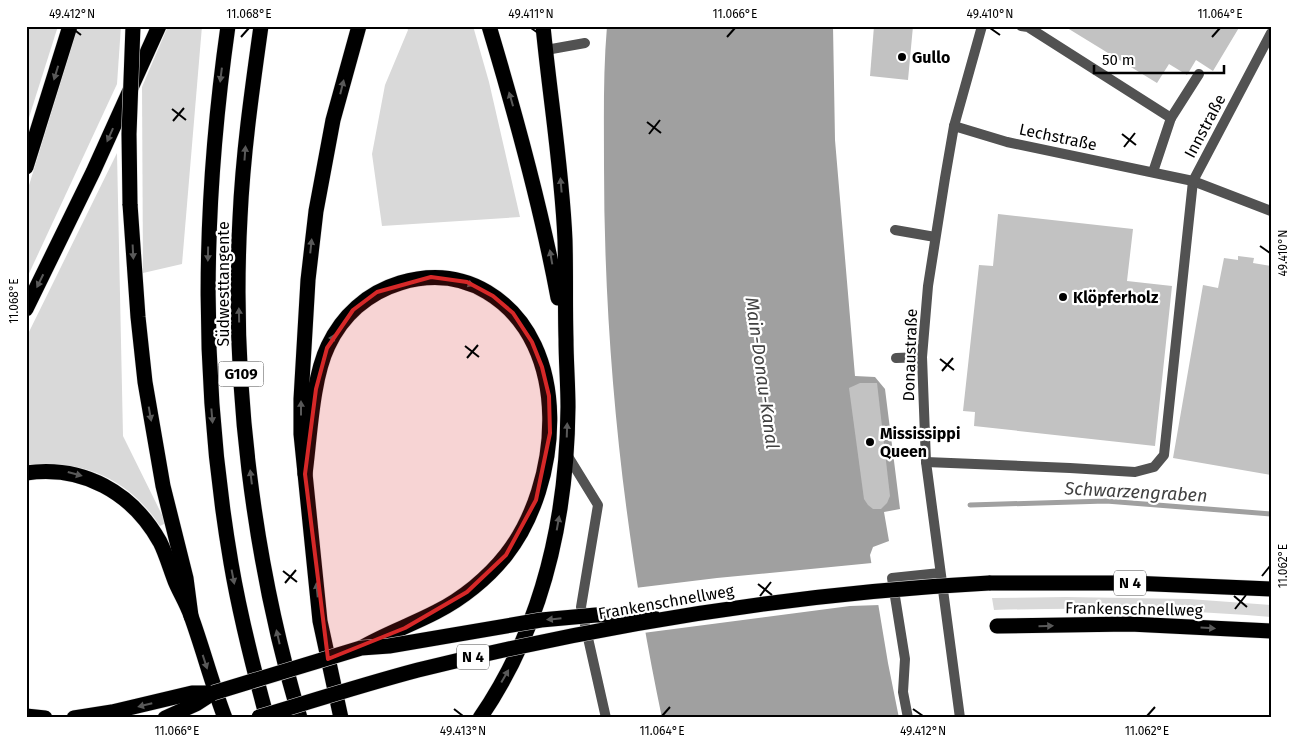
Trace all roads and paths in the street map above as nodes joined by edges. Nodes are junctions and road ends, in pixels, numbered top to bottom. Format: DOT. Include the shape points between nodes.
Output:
graph roads {
  1 [pos="70,26"];
  2 [pos="133,26"];
  3 [pos="159,26"];
  4 [pos="228,26"];
  5 [pos="261,26"];
  6 [pos="359,26"];
  7 [pos="489,26"];
  8 [pos="543,26"];
  9 [pos="982,26"];
  10 [pos="1021,26"];
  11 [pos="1271,33"];
  12 [pos="585,43"];
  13 [pos="546,50"];
  14 [pos="1199,74"];
  15 [pos="1171,118"];
  16 [pos="954,126"];
  17 [pos="26,167"];
  18 [pos="1153,172"];
  19 [pos="1193,181"];
  20 [pos="1271,210"];
  21 [pos="895,230"];
  22 [pos="935,237"];
  23 [pos="26,309"];
  24 [pos="566,339"];
  25 [pos="922,357"];
  26 [pos="896,358"];
  27 [pos="566,453"];
  28 [pos="926,462"];
  29 [pos="26,473"];
  30 [pos="305,474"];
  31 [pos="940,573"];
  32 [pos="1271,590"];
  33 [pos="690,615"];
  34 [pos="191,616"];
  35 [pos="997,626"];
  36 [pos="1271,631"];
  37 [pos="361,648"];
  38 [pos="194,699"];
  39 [pos="26,716"];
  40 [pos="45,718"];
  41 [pos="74,718"];
  42 [pos="165,718"];
  43 [pos="225,718"];
  44 [pos="256,718"];
  45 [pos="267,718"];
  46 [pos="300,718"];
  47 [pos="341,718"];
  48 [pos="480,718"];
  49 [pos="606,718"];
  50 [pos="908,718"];
  51 [pos="960,718"];
  1 -- 17 [label="highway, one-way"];
  2 -- 34 [label="highway, one-way, bridge" via="130,204 138,317 145,382 163,486 186,578"];
  3 -- 23 [label="highway, one-way"];
  4 -- 45 [label="highway, Südwesttangente / G109, one-way" via="216,115 209,212 209,365 231,564 246,640"];
  46 -- 5 [label="highway, Südwesttangente / G109, one-way" via="278,636 258,531 242,384 240,218 248,120"];
  30 -- 6 [label="highway, one-way" via="301,398 312,242 326,152"];
  24 -- 7 [label="highway, one-way" via="537,198"];
  8 -- 13 [label="highway"];
  9 -- 16 [label="street, Donaustraße"];
  10 -- 15 [label="street" via="1028,27"];
  11 -- 19 [label="street, Innstraße"];
  12 -- 13 [label="street"];
  24 -- 13 [label="highway, one-way" via="565,241"];
  14 -- 15 [label="street"];
  15 -- 18 [label="street"];
  16 -- 18 [label="street, Lechstraße" via="1007,142"];
  16 -- 22 [label="street, Donaustraße"];
  18 -- 19 [label="street, Lechstraße"];
  19 -- 20 [label="street, Lechstraße"];
  19 -- 28 [label="street" via="1164,455 1154,467 1135,472"];
  21 -- 22 [label="street"];
  22 -- 25 [label="street, Donaustraße"];
  27 -- 24 [label="highway, one-way"];
  25 -- 26 [label="street"];
  25 -- 28 [label="street, Donaustraße"];
  48 -- 27 [label="highway, one-way" via="522,642 545,582 562,502"];
  27 -- 49 [label="street" via="598,505 581,607"];
  28 -- 31 [label="street, Donaustraße"];
  29 -- 34 [label="highway, one-way" via="67,472 90,479 107,487 140,513 160,543"];
  30 -- 37 [label="highway, one-way" via="321,368 333,337 353,310 392,285 431,277 468,282 493,296 513,313 532,342 549,396 550,433 546,467 536,500 521,532 487,576 438,611"];
  47 -- 30 [label="highway, one-way" via="320,621"];
  31 -- 50 [label="street" via="892,578 905,659 903,692"];
  31 -- 51 [label="street, Donaustraße"];
  32 -- 33 [label="highway, Frankenschnellweg / N 4, bridge" via="1131,583 989,583 835,595"];
  33 -- 37 [label="highway, one-way, bridge" via="596,615 541,620"];
  33 -- 44 [label="highway, Frankenschnellweg / N 4, bridge" via="474,657 367,684"];
  34 -- 43 [label="highway, one-way"];
  35 -- 36 [label="highway, Frankenschnellweg, one-way" via="1130,624"];
  37 -- 38 [label="highway, bridge"];
  38 -- 41 [label="highway, one-way"];
  38 -- 42 [label="highway"];
  39 -- 40 [label="highway"];
}
